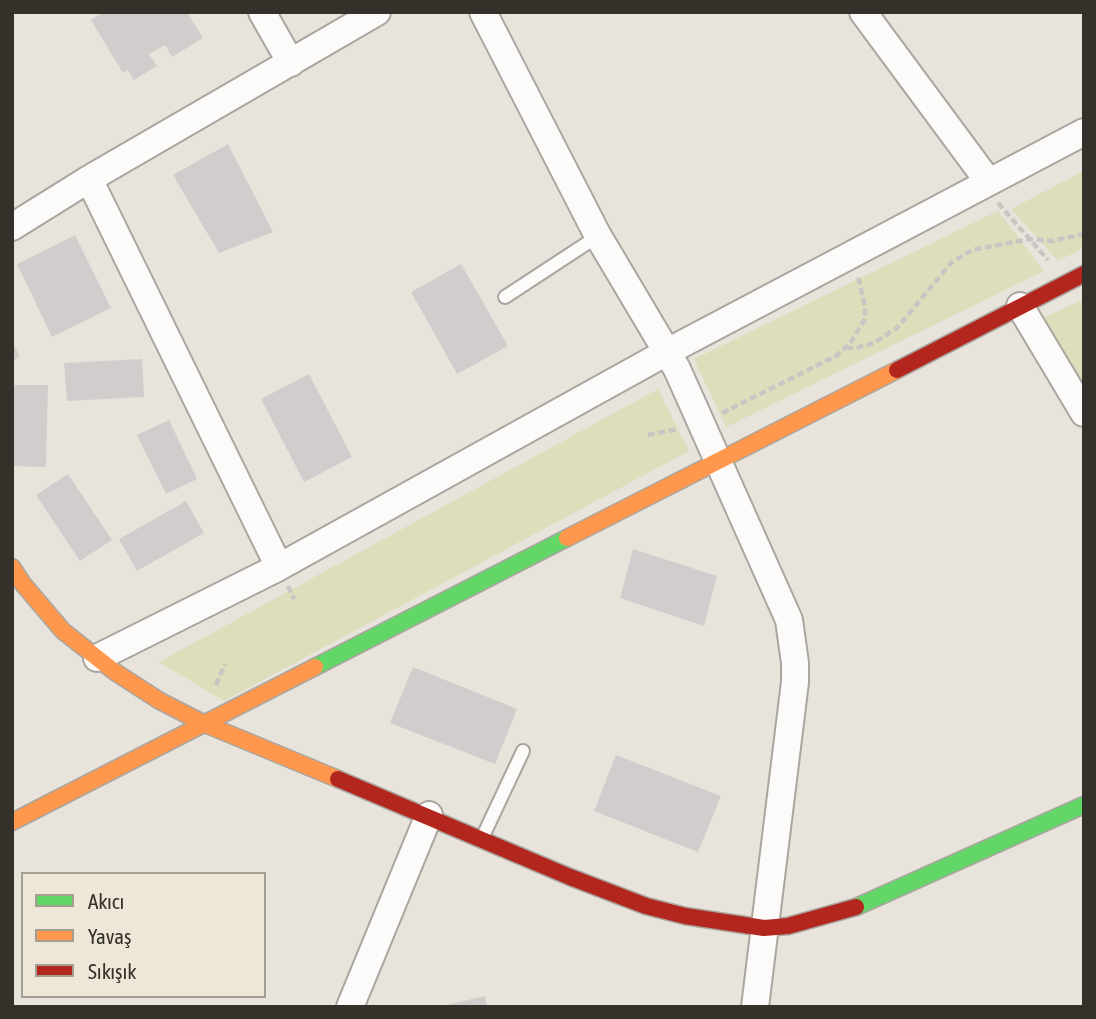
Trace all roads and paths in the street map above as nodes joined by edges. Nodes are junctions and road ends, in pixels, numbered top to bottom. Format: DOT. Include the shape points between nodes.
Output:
graph roads {
  1 [pos="262,12"];
  2 [pos="377,12"];
  3 [pos="483,12"];
  4 [pos="863,12"];
  5 [pos="291,63"];
  6 [pos="1084,132"];
  7 [pos="89,179"];
  8 [pos="985,183"];
  9 [pos="12,227"];
  10 [pos="1084,234"];
  11 [pos="598,236"];
  12 [pos="1030,239"];
  13 [pos="850,254"];
  14 [pos="1084,274"];
  15 [pos="1068,282"];
  16 [pos="505,297"];
  17 [pos="1020,306"];
  18 [pos="845,348"];
  19 [pos="667,352"];
  20 [pos="1084,413"];
  21 [pos="701,423"];
  22 [pos="648,435"];
  23 [pos="718,460"];
  24 [pos="279,567"];
  25 [pos="12,568"];
  26 [pos="97,658"];
  27 [pos="205,724"];
  28 [pos="523,751"];
  29 [pos="1084,805"];
  30 [pos="429,815"];
  31 [pos="12,821"];
  32 [pos="482,838"];
  33 [pos="764,928"];
  34 [pos="350,1007"];
  35 [pos="755,1007"];
  1 -- 5 [label="street"];
  2 -- 5 [label="street"];
  3 -- 11 [label="street"];
  4 -- 8 [label="street"];
  5 -- 7 [label="street"];
  6 -- 8 [label="street"];
  7 -- 9 [label="street"];
  7 -- 24 [label="street"];
  8 -- 12 [label="path"];
  8 -- 13 [label="street"];
  10 -- 12 [label="path" via="1052,241"];
  11 -- 16 [label="lane"];
  11 -- 19 [label="street"];
  12 -- 15 [label="path"];
  12 -- 18 [label="path" via="972,250 951,263 898,327 874,343"];
  13 -- 18 [label="path" via="862,289 865,318"];
  13 -- 19 [label="street"];
  14 -- 15 [label="street"];
  15 -- 17 [label="street"];
  17 -- 20 [label="street"];
  17 -- 23 [label="street"];
  18 -- 21 [label="path"];
  19 -- 21 [label="street"];
  19 -- 24 [label="street"];
  21 -- 22 [label="path"];
  21 -- 23 [label="street"];
  23 -- 27 [label="street"];
  23 -- 33 [label="street" via="789,620 795,663"];
  24 -- 26 [label="street"];
  25 -- 26 [label="street" via="63,631"];
  26 -- 27 [label="street" via="160,701"];
  27 -- 30 [label="street"];
  27 -- 31 [label="street"];
  28 -- 32 [label="lane"];
  29 -- 33 [label="street" via="865,905"];
  30 -- 32 [label="street"];
  30 -- 34 [label="street"];
  32 -- 33 [label="street" via="646,906"];
  33 -- 35 [label="street"];
}
